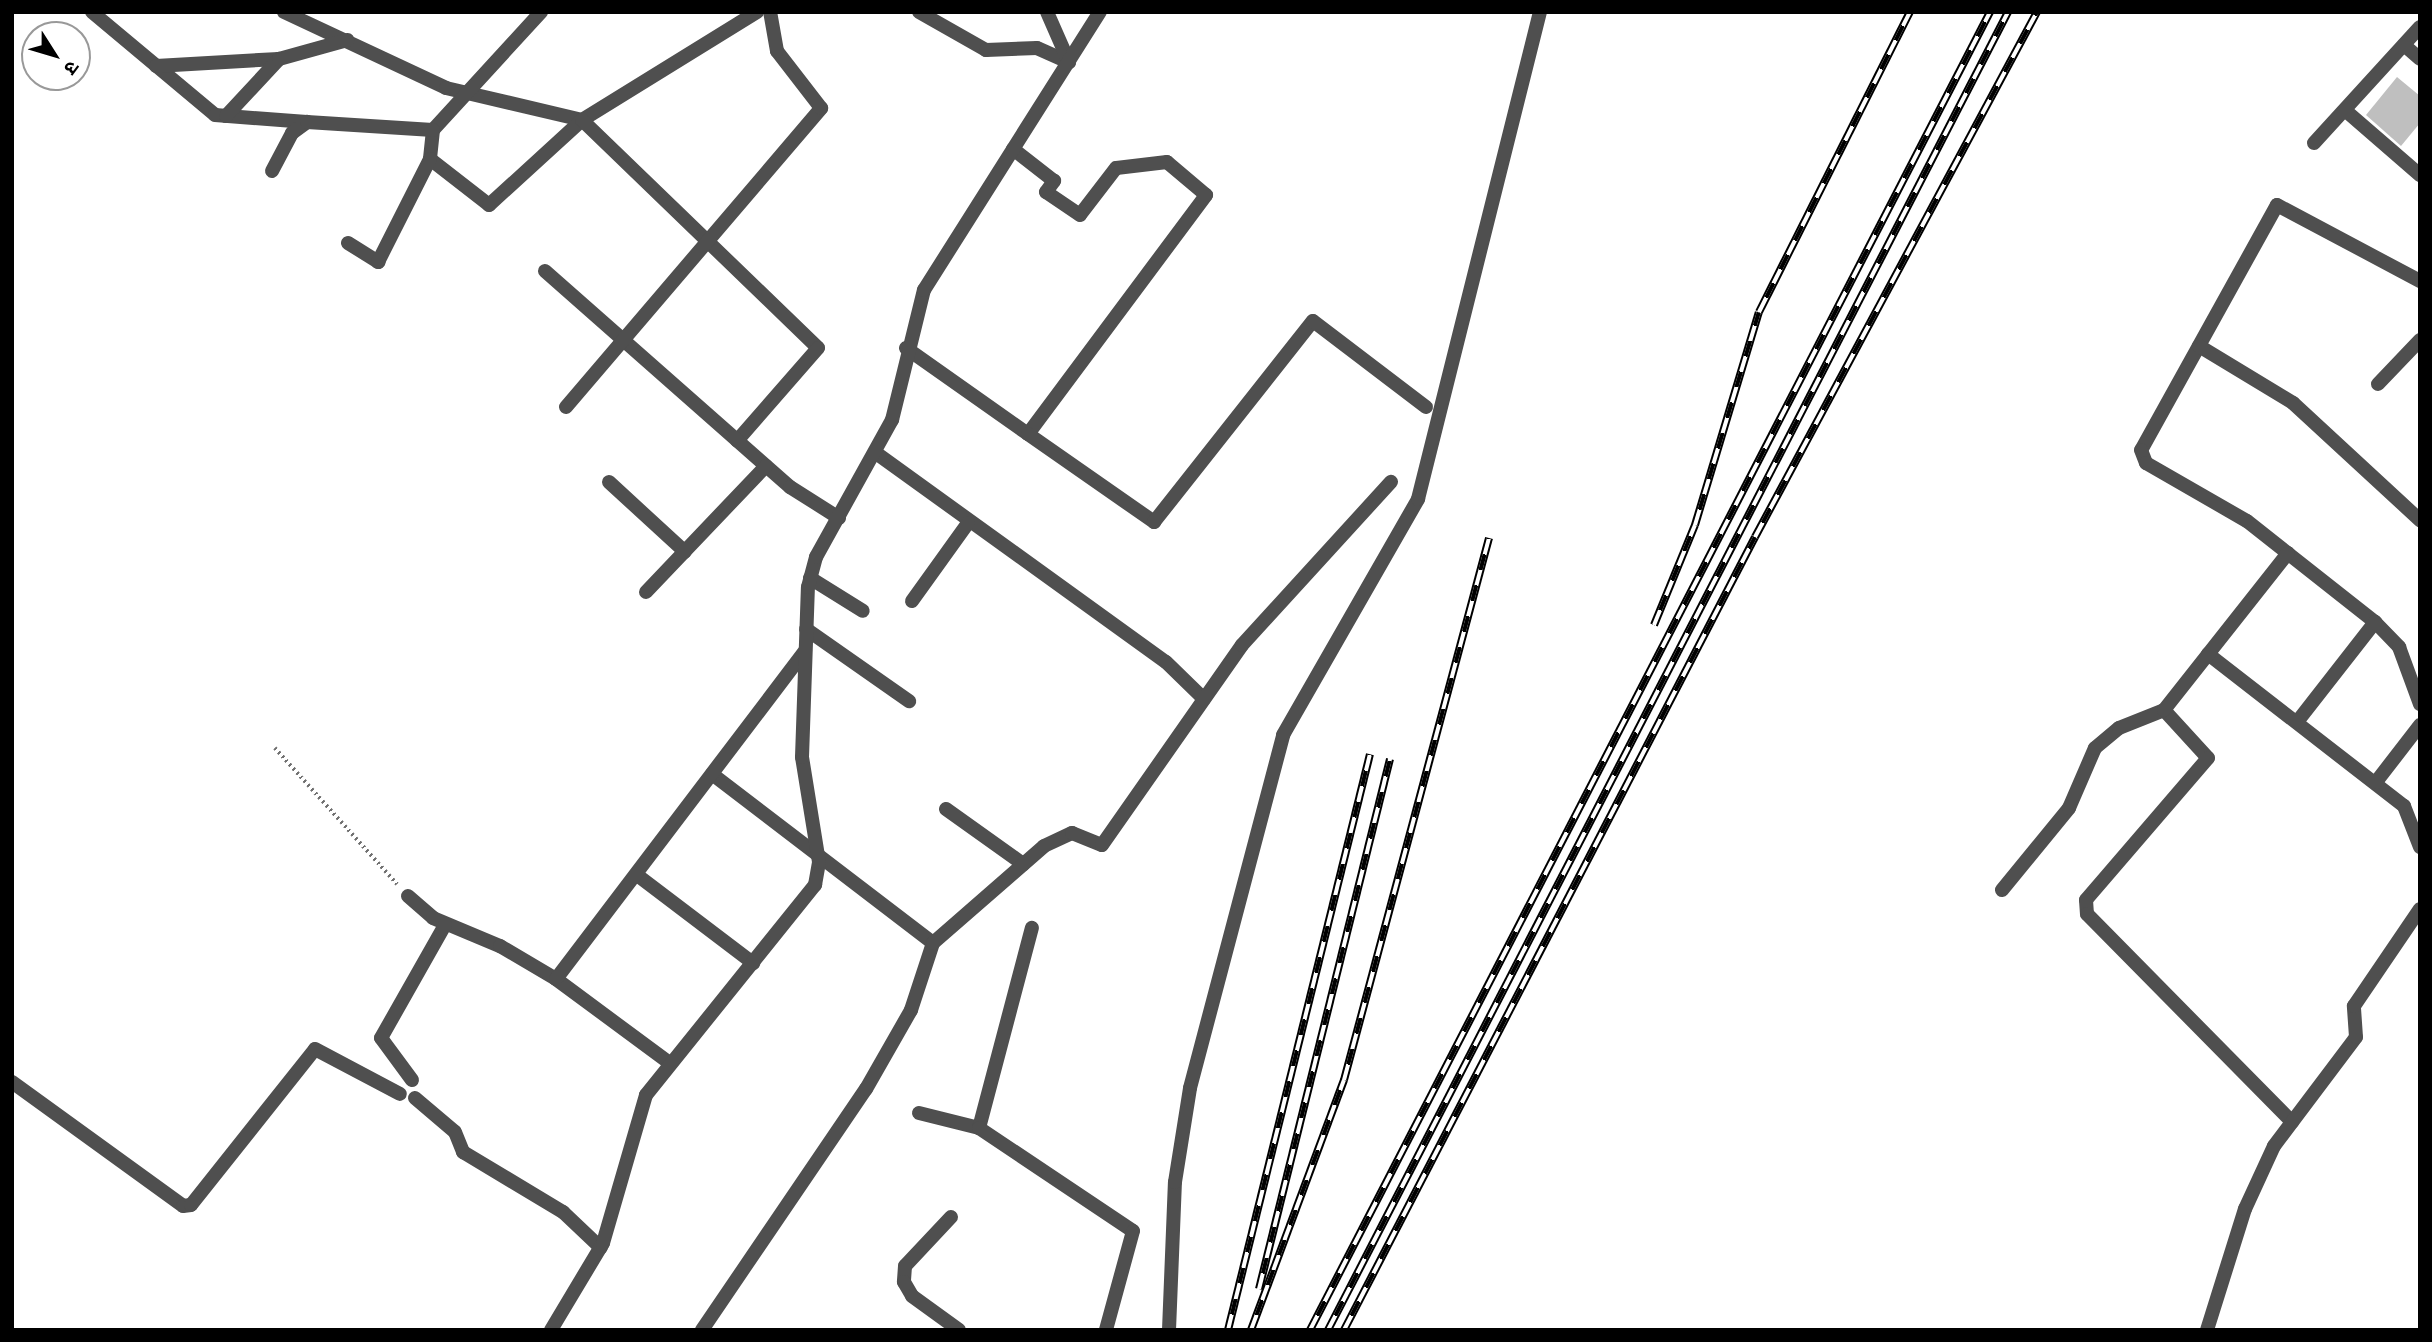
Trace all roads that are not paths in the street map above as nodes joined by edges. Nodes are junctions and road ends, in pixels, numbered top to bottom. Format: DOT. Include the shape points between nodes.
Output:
graph roads {
  1 [pos="92,12"];
  2 [pos="284,12"];
  3 [pos="541,12"];
  4 [pos="757,12"];
  5 [pos="770,12"];
  6 [pos="919,12"];
  7 [pos="1047,12"];
  8 [pos="1100,12"];
  9 [pos="1540,12"];
  10 [pos="2420,27"];
  11 [pos="349,40"];
  12 [pos="2404,45"];
  13 [pos="279,59"];
  14 [pos="2420,59"];
  15 [pos="1069,62"];
  16 [pos="156,66"];
  17 [pos="465,92"];
  18 [pos="2346,111"];
  19 [pos="226,116"];
  20 [pos="582,120"];
  21 [pos="307,121"];
  22 [pos="433,130"];
  23 [pos="2314,143"];
  24 [pos="1013,149"];
  25 [pos="430,159"];
  26 [pos="272,171"];
  27 [pos="2420,175"];
  28 [pos="708,242"];
  29 [pos="348,243"];
  30 [pos="545,271"];
  31 [pos="2420,281"];
  32 [pos="626,342"];
  33 [pos="2199,346"];
  34 [pos="2418,346"];
  35 [pos="906,348"];
  36 [pos="2378,384"];
  37 [pos="566,407"];
  38 [pos="1426,407"];
  39 [pos="1028,434"];
  40 [pos="737,441"];
  41 [pos="876,453"];
  42 [pos="766,466"];
  43 [pos="609,482"];
  44 [pos="1391,482"];
  45 [pos="839,518"];
  46 [pos="2420,520"];
  47 [pos="968,523"];
  48 [pos="685,552"];
  49 [pos="2288,553"];
  50 [pos="810,578"];
  51 [pos="646,592"];
  52 [pos="912,601"];
  53 [pos="863,611"];
  54 [pos="2375,622"];
  55 [pos="806,629"];
  56 [pos="805,651"];
  57 [pos="2208,654"];
  58 [pos="1205,699"];
  59 [pos="909,701"];
  60 [pos="2420,704"];
  61 [pos="2164,710"];
  62 [pos="2297,722"];
  63 [pos="2420,725"];
  64 [pos="712,774"];
  65 [pos="2376,782"];
  66 [pos="946,809"];
  67 [pos="2420,847"];
  68 [pos="818,852"];
  69 [pos="1023,864"];
  70 [pos="636,875"];
  71 [pos="2002,890"];
  72 [pos="408,896"];
  73 [pos="2420,909"];
  74 [pos="445,925"];
  75 [pos="1032,928"];
  76 [pos="933,943"];
  77 [pos="753,963"];
  78 [pos="556,979"];
  79 [pos="668,1062"];
  80 [pos="12,1082"];
  81 [pos="407,1096"];
  82 [pos="919,1113"];
  83 [pos="2292,1122"];
  84 [pos="979,1128"];
  85 [pos="951,1217"];
  86 [pos="601,1248"];
  87 [pos="560,1326"];
  88 [pos="702,1330"];
  89 [pos="958,1330"];
  90 [pos="1106,1330"];
  91 [pos="1169,1330"];
  92 [pos="2207,1330"];
  1 -- 16 [label="street"];
  2 -- 11 [label="street"];
  3 -- 17 [label="street"];
  4 -- 20 [label="street"];
  5 -- 28 [label="street" via="777,51 821,108"];
  6 -- 15 [label="street" via="986,50 1037,48"];
  7 -- 15 [label="street"];
  8 -- 15 [label="street"];
  9 -- 91 [label="street" via="1418,499 1283,735 1190,1088 1175,1182"];
  10 -- 12 [label="street"];
  11 -- 13 [label="street"];
  11 -- 17 [label="street"];
  12 -- 14 [label="street"];
  12 -- 18 [label="street"];
  13 -- 16 [label="street"];
  13 -- 19 [label="street"];
  15 -- 24 [label="street"];
  16 -- 19 [label="street" via="215,115"];
  17 -- 20 [label="street"];
  17 -- 22 [label="street"];
  18 -- 23 [label="street"];
  18 -- 27 [label="street"];
  19 -- 21 [label="street"];
  20 -- 25 [label="street" via="489,205"];
  20 -- 28 [label="street"];
  21 -- 22 [label="street"];
  21 -- 26 [label="street" via="292,133"];
  22 -- 25 [label="street"];
  24 -- 35 [label="street" via="924,290"];
  24 -- 39 [label="street" via="1055,181 1046,192 1080,215 1116,168 1167,162 1206,195"];
  25 -- 29 [label="street" via="378,262"];
  28 -- 32 [label="street"];
  28 -- 40 [label="street" via="818,348"];
  30 -- 32 [label="street"];
  31 -- 33 [label="street" via="2277,205"];
  32 -- 37 [label="street"];
  32 -- 40 [label="street"];
  33 -- 46 [label="street" via="2293,403"];
  33 -- 49 [label="street" via="2141,450 2146,463"];
  34 -- 36 [label="street"];
  35 -- 39 [label="street"];
  35 -- 41 [label="street" via="892,420"];
  38 -- 39 [label="street" via="1313,321 1154,522"];
  40 -- 42 [label="street"];
  41 -- 45 [label="street"];
  41 -- 47 [label="street"];
  42 -- 45 [label="street"];
  42 -- 48 [label="street"];
  43 -- 48 [label="street"];
  44 -- 58 [label="street" via="1242,645"];
  45 -- 50 [label="street"];
  47 -- 52 [label="street"];
  47 -- 58 [label="street" via="1166,662"];
  48 -- 51 [label="street"];
  49 -- 54 [label="street"];
  49 -- 57 [label="street"];
  50 -- 53 [label="street"];
  50 -- 55 [label="street"];
  54 -- 60 [label="street" via="2399,647"];
  54 -- 62 [label="street"];
  55 -- 56 [label="street"];
  55 -- 59 [label="street"];
  56 -- 64 [label="street"];
  56 -- 68 [label="street" via="802,757"];
  57 -- 61 [label="street"];
  57 -- 62 [label="street"];
  58 -- 69 [label="street" via="1102,845 1072,833"];
  61 -- 71 [label="street" via="2119,728 2095,748 2069,808"];
  61 -- 83 [label="street" via="2208,758 2086,900 2087,914"];
  62 -- 65 [label="street"];
  63 -- 65 [label="street"];
  64 -- 68 [label="street"];
  64 -- 70 [label="street"];
  65 -- 67 [label="street" via="2403,806"];
  66 -- 69 [label="street"];
  68 -- 76 [label="street"];
  68 -- 77 [label="street" via="815,885"];
  69 -- 76 [label="street"];
  70 -- 77 [label="street"];
  70 -- 78 [label="street"];
  72 -- 74 [label="street"];
  73 -- 83 [label="street" via="2354,1006 2356,1037"];
  74 -- 78 [label="street" via="500,946"];
  74 -- 81 [label="street" via="382,1038 412,1080 403,1081"];
  75 -- 84 [label="street"];
  76 -- 88 [label="street" via="911,1010 866,1089"];
  77 -- 79 [label="street"];
  78 -- 79 [label="street"];
  79 -- 86 [label="street" via="633,1126"];
  80 -- 81 [label="street" via="183,1206 191,1205 315,1049"];
  81 -- 86 [label="street" via="455,1132 463,1152 563,1212"];
  82 -- 84 [label="street"];
  83 -- 92 [label="street" via="2245,1209"];
  84 -- 90 [label="street" via="1133,1231"];
  85 -- 89 [label="street" via="905,1266 904,1282 912,1296"];
  86 -- 87 [label="street"];
}
